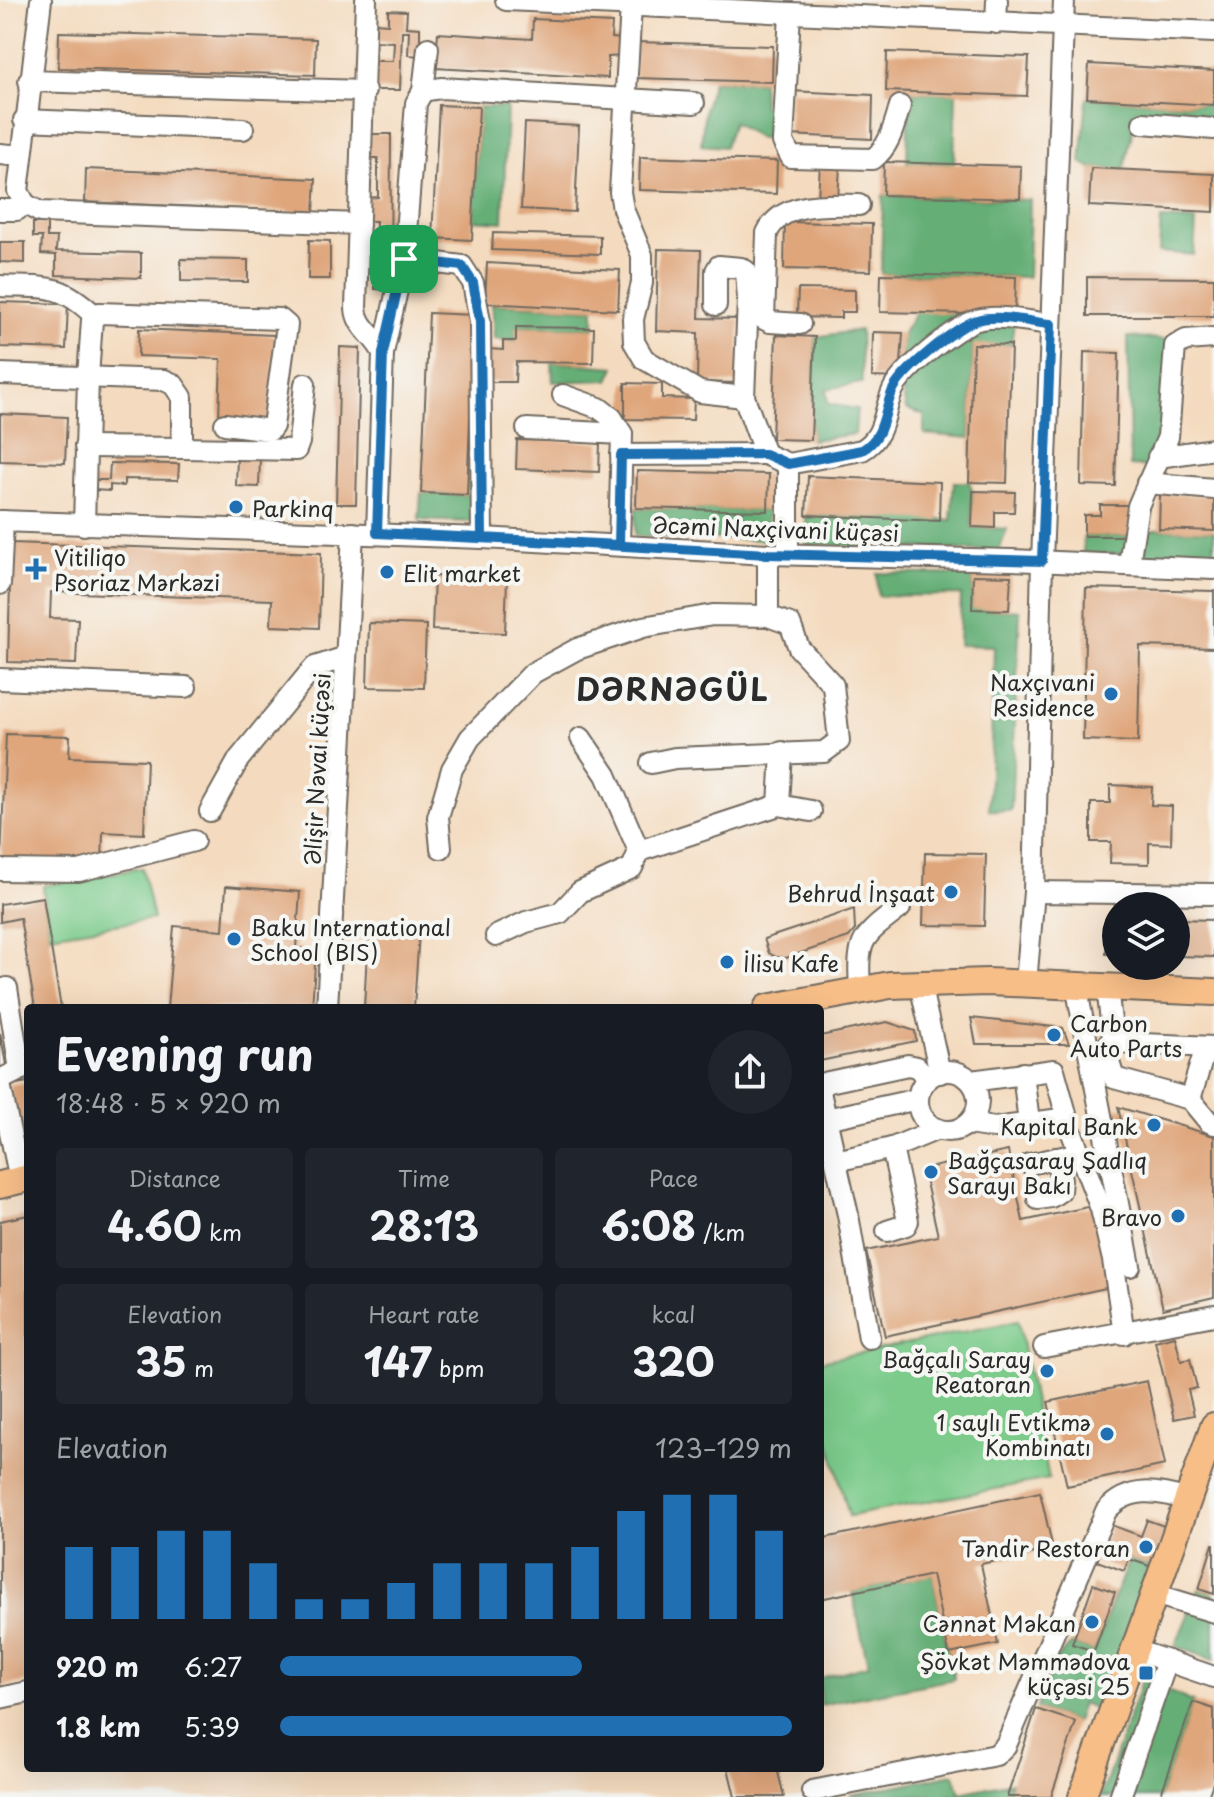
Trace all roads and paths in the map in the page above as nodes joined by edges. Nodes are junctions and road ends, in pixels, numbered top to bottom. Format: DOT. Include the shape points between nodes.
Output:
graph roads {
  1 [pos="41,0"];
  2 [pos="366,0"];
  3 [pos="506,0"];
  4 [pos="997,0"];
  5 [pos="1064,0"];
  6 [pos="631,6"];
  7 [pos="790,13"];
  8 [pos="996,23"];
  9 [pos="1063,26"];
  10 [pos="1214,32"];
  11 [pos="428,48"];
  12 [pos="29,81"];
  13 [pos="365,91"];
  14 [pos="423,91"];
  15 [pos="626,100"];
  16 [pos="694,103"];
  17 [pos="900,106"];
  18 [pos="24,120"];
  19 [pos="1143,123"];
  20 [pos="243,129"];
  21 [pos="1214,129"];
  22 [pos="0,154"];
  23 [pos="21,156"];
  24 [pos="25,204"];
  25 [pos="859,205"];
  26 [pos="0,210"];
  27 [pos="359,224"];
  28 [pos="404,259"];
  29 [pos="0,286"];
  30 [pos="716,305"];
  31 [pos="95,316"];
  32 [pos="800,324"];
  33 [pos="1051,324"];
  34 [pos="1214,338"];
  35 [pos="383,353"];
  36 [pos="0,374"];
  37 [pos="88,377"];
  38 [pos="305,384"];
  39 [pos="563,395"];
  40 [pos="744,397"];
  41 [pos="225,424"];
  42 [pos="527,429"];
  43 [pos="622,434"];
  44 [pos="85,447"];
  45 [pos="182,448"];
  46 [pos="1214,449"];
  47 [pos="765,454"];
  48 [pos="621,455"];
  49 [pos="1158,457"];
  50 [pos="788,464"];
  51 [pos="1147,483"];
  52 [pos="1214,489"];
  53 [pos="1,521"];
  54 [pos="84,525"];
  55 [pos="353,533"];
  56 [pos="377,533"];
  57 [pos="482,538"];
  58 [pos="619,545"];
  59 [pos="778,554"];
  60 [pos="1042,561"];
  61 [pos="1129,564"];
  62 [pos="1214,569"];
  63 [pos="0,584"];
  64 [pos="768,616"];
  65 [pos="346,657"];
  66 [pos="0,679"];
  67 [pos="186,687"];
  68 [pos="581,738"];
  69 [pos="782,752"];
  70 [pos="651,763"];
  71 [pos="779,805"];
  72 [pos="210,811"];
  73 [pos="811,811"];
  74 [pos="194,841"];
  75 [pos="441,848"];
  76 [pos="639,851"];
  77 [pos="0,870"];
  78 [pos="1034,892"];
  79 [pos="1214,894"];
  80 [pos="900,908"];
  81 [pos="496,936"];
  82 [pos="1026,983"];
  83 [pos="920,984"];
  84 [pos="1076,985"];
  85 [pos="1107,987"];
  86 [pos="7,988"];
  87 [pos="860,989"];
  88 [pos="1214,992"];
  89 [pos="327,1004"];
  90 [pos="787,1004"];
  91 [pos="1113,1038"];
  92 [pos="1210,1047"];
  93 [pos="1023,1073"];
  94 [pos="934,1076"];
  95 [pos="971,1081"];
  96 [pos="0,1082"];
  97 [pos="824,1083"];
  98 [pos="918,1099"];
  99 [pos="1190,1099"];
  100 [pos="824,1110"];
  101 [pos="1067,1118"];
  102 [pos="826,1119"];
  103 [pos="1029,1123"];
  104 [pos="968,1124"];
  105 [pos="1214,1124"];
  106 [pos="938,1129"];
  107 [pos="892,1148"];
  108 [pos="1078,1153"];
  109 [pos="1056,1158"];
  110 [pos="836,1161"];
  111 [pos="1029,1164"];
  112 [pos="16,1181"];
  113 [pos="1038,1199"];
  114 [pos="887,1231"];
  115 [pos="1130,1266"];
  116 [pos="1214,1315"];
  117 [pos="1124,1334"];
  118 [pos="869,1338"];
  119 [pos="1044,1347"];
  120 [pos="1214,1426"];
  121 [pos="1208,1459"];
  122 [pos="1188,1500"];
  123 [pos="1154,1594"];
  124 [pos="1214,1612"];
  125 [pos="1135,1650"];
  126 [pos="1167,1661"];
  127 [pos="1214,1677"];
  128 [pos="24,1693"];
  129 [pos="0,1698"];
  130 [pos="812,1791"];
  131 [pos="1082,1797"];
  132 [pos="1120,1797"];
  1 -- 12 [label="street"];
  2 -- 13 [label="street"];
  3 -- 6 [label="street"];
  4 -- 8 [label="street"];
  5 -- 9 [label="street"];
  6 -- 7 [label="street"];
  6 -- 15 [label="street"];
  7 -- 8 [label="street"];
  7 -- 17 [label="street" via="783,142 791,157 873,159 892,134"];
  8 -- 9 [label="street"];
  9 -- 10 [label="street"];
  9 -- 33 [label="street"];
  11 -- 14 [label="street"];
  12 -- 13 [label="street"];
  12 -- 18 [label="street"];
  13 -- 27 [label="street"];
  14 -- 15 [label="street"];
  14 -- 28 [label="street" via="416,103"];
  15 -- 16 [label="street"];
  15 -- 40 [label="street" via="620,192 642,255 634,342 644,359 700,392"];
  18 -- 20 [label="street"];
  18 -- 23 [label="street"];
  19 -- 21 [label="street"];
  22 -- 23 [label="street"];
  23 -- 24 [label="street" via="18,191"];
  24 -- 26 [label="street"];
  24 -- 27 [label="street" via="40,212"];
  25 -- 32 [label="street" via="805,207 775,219 767,233 764,319"];
  27 -- 35 [label="street" via="356,316"];
  28 -- 35 [label="street"];
  28 -- 57 [label="street" via="462,266 473,283 480,321"];
  29 -- 31 [label="street" via="61,290"];
  30 -- 40 [label="street" via="719,266 746,271"];
  31 -- 37 [label="street"];
  31 -- 41 [label="street" via="284,321 273,426 270,430"];
  33 -- 50 [label="street" via="989,319 965,326 893,387 880,435 872,445"];
  33 -- 60 [label="street"];
  34 -- 49 [label="street" via="1175,346 1168,437"];
  35 -- 56 [label="street"];
  36 -- 37 [label="street"];
  37 -- 44 [label="street"];
  37 -- 45 [label="street" via="173,384 182,397"];
  38 -- 45 [label="street" via="296,450"];
  39 -- 43 [label="street" via="599,408"];
  40 -- 47 [label="street"];
  42 -- 43 [label="street"];
  43 -- 48 [label="street"];
  44 -- 45 [label="street"];
  44 -- 54 [label="street"];
  46 -- 49 [label="street"];
  47 -- 48 [label="street"];
  47 -- 50 [label="street"];
  48 -- 58 [label="street"];
  49 -- 51 [label="street"];
  50 -- 59 [label="street"];
  51 -- 52 [label="street"];
  51 -- 61 [label="street"];
  53 -- 54 [label="street, Əcəmi Naxçivani küçəsi"];
  53 -- 63 [label="street"];
  54 -- 55 [label="street, Əcəmi Naxçivani küçəsi"];
  55 -- 56 [label="street, Əcəmi Naxçivani küçəsi"];
  55 -- 65 [label="street, Əlişir Nəvai küçəsi"];
  56 -- 57 [label="street, Əcəmi Naxçivani küçəsi"];
  57 -- 58 [label="street, Əcəmi Naxçivani küçəsi"];
  58 -- 59 [label="street, Əcəmi Naxçivani küçəsi"];
  59 -- 60 [label="street, Əcəmi Naxçivani küçəsi"];
  59 -- 64 [label="street"];
  60 -- 61 [label="street, Əcəmi Naxçivani küçəsi"];
  60 -- 78 [label="street"];
  61 -- 62 [label="street, Əcəmi Naxçivani küçəsi"];
  64 -- 69 [label="street" via="790,624 799,648 833,685 839,741 824,752"];
  64 -- 75 [label="street" via="713,615 643,627 577,649 533,673 470,738 452,769 438,817"];
  65 -- 72 [label="street" via="315,667 299,684 239,759"];
  65 -- 89 [label="street, Əlişir Nəvai küçəsi"];
  66 -- 67 [label="street"];
  68 -- 76 [label="street" via="606,775"];
  69 -- 70 [label="street"];
  69 -- 71 [label="street"];
  71 -- 73 [label="street"];
  71 -- 76 [label="street"];
  74 -- 77 [label="street" via="79,871"];
  76 -- 81 [label="street" via="632,868 580,892 560,913"];
  78 -- 79 [label="street"];
  78 -- 82 [label="street"];
  80 -- 87 [label="street" via="866,934 858,958"];
  82 -- 83 [label="main road"];
  82 -- 84 [label="main road"];
  83 -- 87 [label="main road"];
  83 -- 94 [label="street"];
  84 -- 85 [label="main road"];
  84 -- 115 [label="street"];
  85 -- 88 [label="main road"];
  85 -- 91 [label="street"];
  86 -- 96 [label="street" via="20,1070"];
  87 -- 90 [label="main road"];
  91 -- 92 [label="street" via="1119,1043"];
  91 -- 99 [label="street" via="1105,1050 1114,1078"];
  92 -- 99 [label="street"];
  93 -- 95 [label="street"];
  93 -- 101 [label="street" via="1054,1070"];
  93 -- 103 [label="street"];
  94 -- 95 [label="street" via="958,1073"];
  94 -- 97 [label="street" via="908,1065"];
  94 -- 98 [label="street"];
  95 -- 104 [label="street" via="978,1103"];
  96 -- 112 [label="street"];
  98 -- 102 [label="street"];
  98 -- 106 [label="street" via="925,1121"];
  99 -- 105 [label="street"];
  100 -- 102 [label="street"];
  101 -- 103 [label="street"];
  101 -- 108 [label="street"];
  102 -- 110 [label="street"];
  103 -- 104 [label="street" via="995,1128"];
  104 -- 106 [label="street"];
  106 -- 107 [label="street"];
  107 -- 110 [label="street"];
  107 -- 114 [label="street" via="908,1221"];
  108 -- 109 [label="street"];
  108 -- 117 [label="street" via="1104,1222"];
  109 -- 111 [label="street"];
  109 -- 113 [label="street" via="1060,1191"];
  110 -- 118 [label="street"];
  116 -- 117 [label="street"];
  117 -- 119 [label="street"];
  120 -- 121 [label="main road"];
  121 -- 122 [label="main road"];
  122 -- 123 [label="main road"];
  122 -- 130 [label="street" via="1135,1492 1106,1511 1006,1745 996,1755"];
  123 -- 124 [label="street"];
  123 -- 125 [label="main road"];
  125 -- 126 [label="street"];
  125 -- 131 [label="main road"];
  126 -- 127 [label="street"];
  126 -- 132 [label="street"];
  128 -- 129 [label="street"];
}
